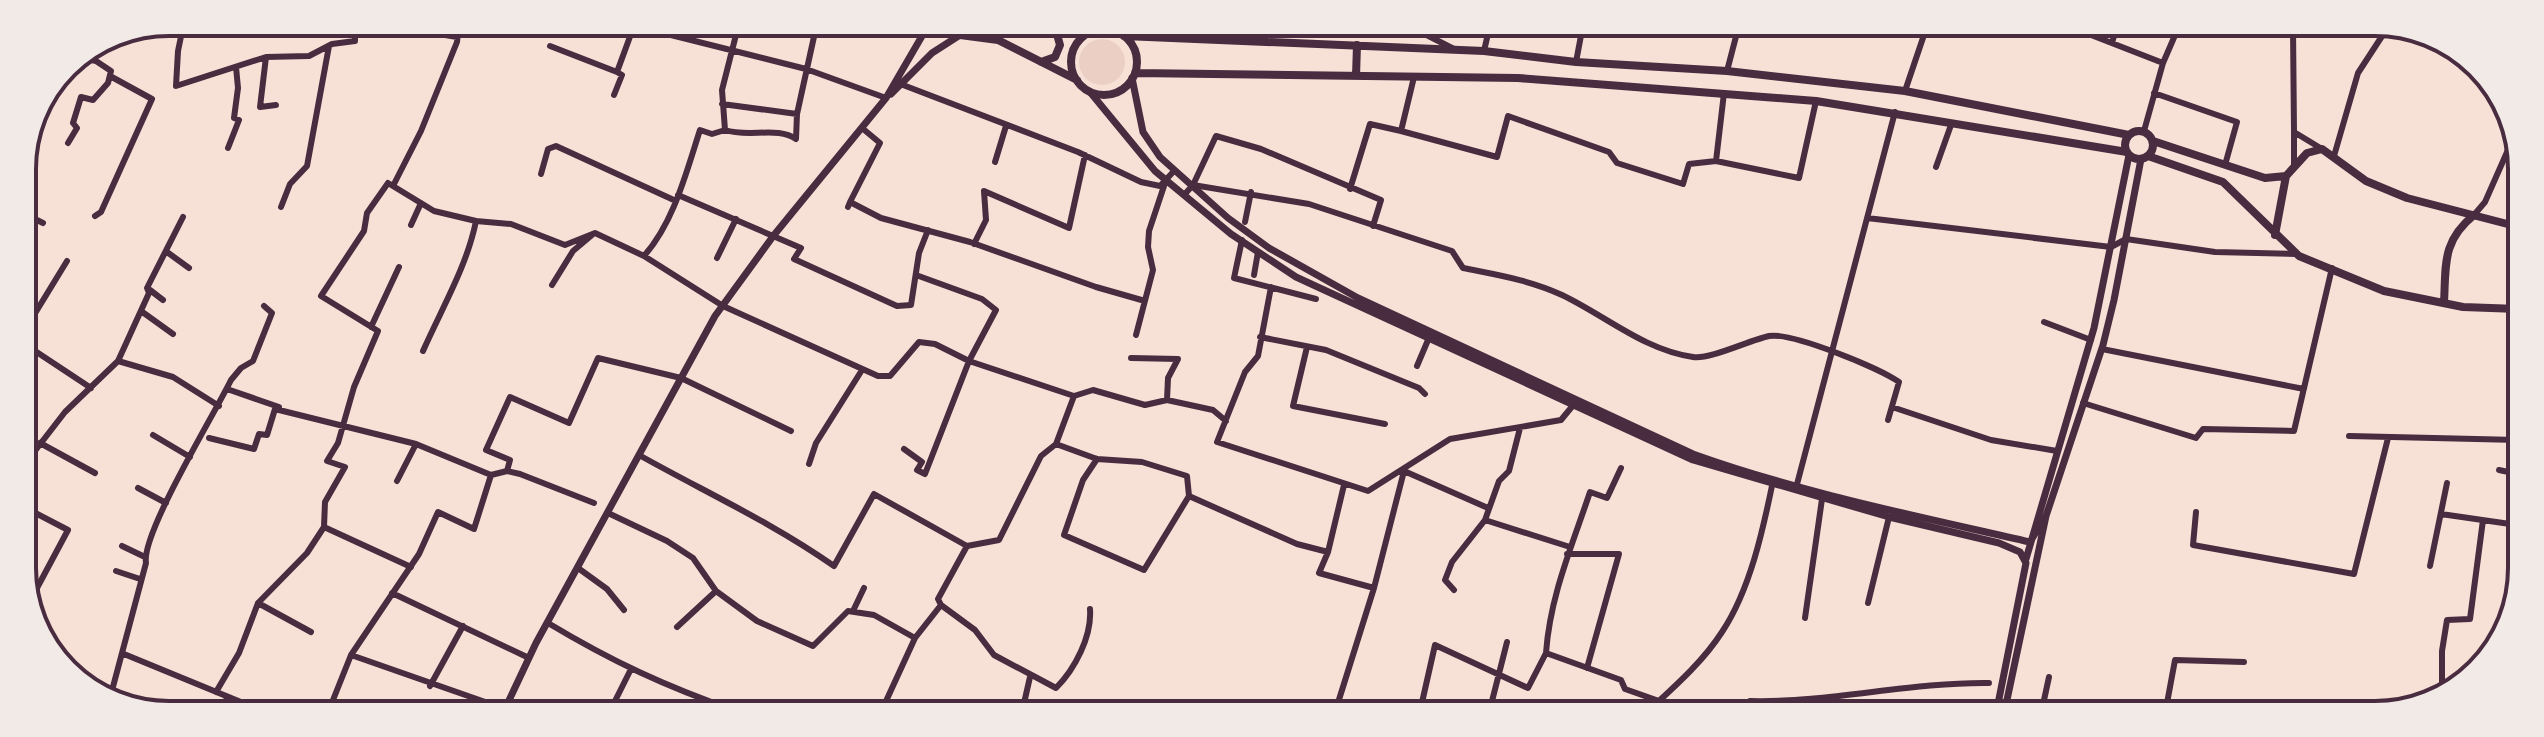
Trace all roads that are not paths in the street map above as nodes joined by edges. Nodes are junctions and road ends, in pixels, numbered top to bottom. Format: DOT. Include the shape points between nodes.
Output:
graph roads {
  1 [pos="181,36"];
  2 [pos="355,36"];
  3 [pos="451,36"];
  4 [pos="631,36"];
  5 [pos="676,36"];
  6 [pos="736,36"];
  7 [pos="814,36"];
  8 [pos="925,36"];
  9 [pos="958,36"];
  10 [pos="968,36"];
  11 [pos="1057,36"];
  12 [pos="1088,36"];
  13 [pos="1124,36"];
  14 [pos="1197,36"];
  15 [pos="1264,36"];
  16 [pos="1429,36"];
  17 [pos="1487,36"];
  18 [pos="1581,36"];
  19 [pos="1736,36"];
  20 [pos="1924,36"];
  21 [pos="2094,36"];
  22 [pos="2114,36"];
  23 [pos="2175,36"];
  24 [pos="2293,36"];
  25 [pos="2382,36"];
  26 [pos="457,37"];
  27 [pos="1196,39"];
  28 [pos="1261,41"];
  29 [pos="2112,43"];
  30 [pos="1357,45"];
  31 [pos="329,46"];
  32 [pos="550,46"];
  33 [pos="1456,50"];
  34 [pos="733,51"];
  35 [pos="1484,51"];
  36 [pos="266,57"];
  37 [pos="93,60"];
  38 [pos="1041,62"];
  39 [pos="1576,62"];
  40 [pos="2163,63"];
  41 [pos="1636,66"];
  42 [pos="236,67"];
  43 [pos="806,69"];
  44 [pos="1727,71"];
  45 [pos="617,72"];
  46 [pos="111,74"];
  47 [pos="1134,76"];
  48 [pos="1356,76"];
  49 [pos="1414,77"];
  50 [pos="1077,81"];
  51 [pos="903,85"];
  52 [pos="1635,87"];
  53 [pos="1905,91"];
  54 [pos="1090,92"];
  55 [pos="159,93"];
  56 [pos="1724,93"];
  57 [pos="2154,93"];
  58 [pos="614,95"];
  59 [pos="886,98"];
  60 [pos="152,99"];
  61 [pos="1816,101"];
  62 [pos="722,104"];
  63 [pos="276,105"];
  64 [pos="1895,112"];
  65 [pos="797,114"];
  66 [pos="1951,125"];
  67 [pos="1006,126"];
  68 [pos="862,128"];
  69 [pos="725,130"];
  70 [pos="1401,131"];
  71 [pos="2144,131"];
  72 [pos="2294,132"];
  73 [pos="2129,135"];
  74 [pos="2153,141"];
  75 [pos="68,143"];
  76 [pos="228,148"];
  77 [pos="2322,149"];
  78 [pos="2128,154"];
  79 [pos="2506,154"];
  80 [pos="1085,155"];
  81 [pos="2334,156"];
  82 [pos="2145,158"];
  83 [pos="1716,161"];
  84 [pos="995,162"];
  85 [pos="2225,165"];
  86 [pos="1936,167"];
  87 [pos="2294,167"];
  88 [pos="1174,171"];
  89 [pos="541,174"];
  90 [pos="2286,176"];
  91 [pos="1166,180"];
  92 [pos="1193,185"];
  93 [pos="393,186"];
  94 [pos="1350,189"];
  95 [pos="1251,192"];
  96 [pos="1184,195"];
  97 [pos="677,198"];
  98 [pos="421,203"];
  99 [pos="281,207"];
  100 [pos="2474,215"];
  101 [pos="95,216"];
  102 [pos="183,217"];
  103 [pos="1867,218"];
  104 [pos="736,219"];
  105 [pos="36,220"];
  106 [pos="476,221"];
  107 [pos="1245,222"];
  108 [pos="43,223"];
  109 [pos="2508,224"];
  110 [pos="411,225"];
  111 [pos="1373,226"];
  112 [pos="928,230"];
  113 [pos="595,233"];
  114 [pos="774,235"];
  115 [pos="2275,235"];
  116 [pos="2126,239"];
  117 [pos="1242,240"];
  118 [pos="974,244"];
  119 [pos="2111,247"];
  120 [pos="167,252"];
  121 [pos="1258,252"];
  122 [pos="2297,254"];
  123 [pos="644,256"];
  124 [pos="717,258"];
  125 [pos="67,261"];
  126 [pos="399,267"];
  127 [pos="189,268"];
  128 [pos="2332,268"];
  129 [pos="916,275"];
  130 [pos="1254,275"];
  131 [pos="552,285"];
  132 [pos="1271,287"];
  133 [pos="147,288"];
  134 [pos="1316,299"];
  135 [pos="163,300"];
  136 [pos="1145,301"];
  137 [pos="2444,303"];
  138 [pos="264,306"];
  139 [pos="723,306"];
  140 [pos="2508,308"];
  141 [pos="141,311"];
  142 [pos="36,312"];
  143 [pos="2044,322"];
  144 [pos="371,327"];
  145 [pos="173,334"];
  146 [pos="1136,335"];
  147 [pos="1260,337"];
  148 [pos="1428,340"];
  149 [pos="2091,340"];
  150 [pos="1307,347"];
  151 [pos="2102,349"];
  152 [pos="423,351"];
  153 [pos="36,352"];
  154 [pos="1834,352"];
  155 [pos="1131,358"];
  156 [pos="118,361"];
  157 [pos="969,361"];
  158 [pos="1417,366"];
  159 [pos="862,370"];
  160 [pos="681,378"];
  161 [pos="91,388"];
  162 [pos="227,389"];
  163 [pos="2304,389"];
  164 [pos="1425,394"];
  165 [pos="1074,396"];
  166 [pos="1167,400"];
  167 [pos="1575,402"];
  168 [pos="2083,403"];
  169 [pos="219,406"];
  170 [pos="1892,407"];
  171 [pos="301,415"];
  172 [pos="1888,420"];
  173 [pos="1226,421"];
  174 [pos="1385,424"];
  175 [pos="342,425"];
  176 [pos="1520,428"];
  177 [pos="791,431"];
  178 [pos="153,435"];
  179 [pos="2349,436"];
  180 [pos="209,438"];
  181 [pos="2388,438"];
  182 [pos="2508,440"];
  183 [pos="40,443"];
  184 [pos="416,444"];
  185 [pos="1056,444"];
  186 [pos="36,448"];
  187 [pos="904,449"];
  188 [pos="2057,451"];
  189 [pos="639,455"];
  190 [pos="190,457"];
  191 [pos="1097,459"];
  192 [pos="809,464"];
  193 [pos="1621,468"];
  194 [pos="2499,470"];
  195 [pos="507,471"];
  196 [pos="1404,471"];
  197 [pos="2508,472"];
  198 [pos="95,473"];
  199 [pos="491,475"];
  200 [pos="397,481"];
  201 [pos="1773,482"];
  202 [pos="2447,483"];
  203 [pos="1344,485"];
  204 [pos="138,488"];
  205 [pos="1795,489"];
  206 [pos="1189,496"];
  207 [pos="1822,499"];
  208 [pos="166,503"];
  209 [pos="594,503"];
  210 [pos="1488,508"];
  211 [pos="2196,512"];
  212 [pos="36,513"];
  213 [pos="608,513"];
  214 [pos="2441,514"];
  215 [pos="2046,516"];
  216 [pos="1889,517"];
  217 [pos="1485,520"];
  218 [pos="2483,520"];
  219 [pos="2508,524"];
  220 [pos="324,527"];
  221 [pos="2030,542"];
  222 [pos="122,546"];
  223 [pos="967,546"];
  224 [pos="1568,551"];
  225 [pos="1328,552"];
  226 [pos="145,557"];
  227 [pos="2026,563"];
  228 [pos="2430,566"];
  229 [pos="411,567"];
  230 [pos="578,568"];
  231 [pos="116,571"];
  232 [pos="140,579"];
  233 [pos="2031,581"];
  234 [pos="38,586"];
  235 [pos="864,588"];
  236 [pos="1374,588"];
  237 [pos="1454,590"];
  238 [pos="716,591"];
  239 [pos="392,593"];
  240 [pos="258,603"];
  241 [pos="1868,603"];
  242 [pos="941,605"];
  243 [pos="1090,609"];
  244 [pos="624,610"];
  245 [pos="853,611"];
  246 [pos="1805,618"];
  247 [pos="548,623"];
  248 [pos="463,626"];
  249 [pos="677,627"];
  250 [pos="311,632"];
  251 [pos="915,638"];
  252 [pos="1507,642"];
  253 [pos="1546,653"];
  254 [pos="124,654"];
  255 [pos="351,655"];
  256 [pos="529,658"];
  257 [pos="2244,662"];
  258 [pos="1587,668"];
  259 [pos="631,669"];
  260 [pos="1498,675"];
  261 [pos="1030,677"];
  262 [pos="2049,677"];
  263 [pos="1989,683"];
  264 [pos="2442,683"];
  265 [pos="430,686"];
  266 [pos="113,689"];
  267 [pos="216,692"];
  268 [pos="227,697"];
  269 [pos="226,701"];
  270 [pos="237,701"];
  271 [pos="333,701"];
  272 [pos="481,701"];
  273 [pos="509,701"];
  274 [pos="615,701"];
  275 [pos="706,701"];
  276 [pos="887,701"];
  277 [pos="1025,701"];
  278 [pos="1339,701"];
  279 [pos="1422,701"];
  280 [pos="1492,701"];
  281 [pos="1659,701"];
  282 [pos="1797,701"];
  283 [pos="1999,701"];
  284 [pos="2007,701"];
  285 [pos="2044,701"];
  286 [pos="2167,701"];
  1 -- 42 [label="street" via="176,86"];
  2 -- 31 [label="street" via="355,41"];
  3 -- 26 [label="street"];
  4 -- 45 [label="street"];
  5 -- 34 [label="street"];
  6 -- 34 [label="street"];
  7 -- 43 [label="street"];
  8 -- 59 [label="street"];
  9 -- 51 [label="street" via="932,53"];
  10 -- 38 [label="main road" via="998,40"];
  11 -- 38 [label="main road" via="1055,57"];
  12 -- 50 [label="main road" via="1076,45 1071,58"];
  13 -- 27 [label="main road"];
  13 -- 47 [label="main road" via="1137,59"];
  14 -- 27 [label="street"];
  15 -- 28 [label="street"];
  16 -- 33 [label="street"];
  17 -- 35 [label="street"];
  18 -- 39 [label="street"];
  19 -- 44 [label="street"];
  20 -- 53 [label="street"];
  21 -- 29 [label="street"];
  22 -- 29 [label="street"];
  23 -- 40 [label="street"];
  24 -- 72 [label="street"];
  25 -- 81 [label="street" via="2358,73"];
  26 -- 93 [label="street" via="421,131"];
  27 -- 28 [label="main road"];
  28 -- 30 [label="main road"];
  29 -- 40 [label="street"];
  30 -- 33 [label="main road"];
  30 -- 48 [label="main road"];
  31 -- 36 [label="street" via="309,56"];
  31 -- 99 [label="street" via="307,166 290,184"];
  32 -- 45 [label="street"];
  33 -- 35 [label="main road"];
  34 -- 43 [label="street"];
  34 -- 62 [label="street"];
  35 -- 39 [label="main road"];
  36 -- 42 [label="street"];
  36 -- 63 [label="street" via="260,107"];
  37 -- 46 [label="street"];
  38 -- 50 [label="main road"];
  39 -- 41 [label="main road"];
  40 -- 57 [label="street"];
  41 -- 44 [label="main road"];
  41 -- 52 [label="main road"];
  42 -- 76 [label="street" via="234,118 239,120"];
  43 -- 59 [label="street"];
  43 -- 65 [label="street"];
  44 -- 53 [label="main road"];
  45 -- 58 [label="street" via="622,75"];
  46 -- 60 [label="street"];
  46 -- 75 [label="street" via="100,95 93,100 81,97 73,123 77,128"];
  47 -- 48 [label="main road"];
  47 -- 54 [label="main road" via="1117,93"];
  47 -- 88 [label="street" via="1143,132"];
  48 -- 49 [label="main road"];
  49 -- 52 [label="main road"];
  49 -- 70 [label="street"];
  50 -- 54 [label="main road"];
  51 -- 59 [label="street"];
  51 -- 67 [label="street"];
  52 -- 56 [label="main road"];
  53 -- 73 [label="main road"];
  54 -- 91 [label="street"];
  55 -- 60 [label="street"];
  56 -- 61 [label="main road"];
  56 -- 83 [label="street"];
  57 -- 71 [label="street"];
  57 -- 85 [label="street" via="2237,122"];
  59 -- 68 [label="street"];
  60 -- 101 [label="street"];
  61 -- 64 [label="main road"];
  61 -- 83 [label="street" via="1799,178"];
  62 -- 65 [label="street"];
  62 -- 69 [label="street"];
  64 -- 66 [label="main road"];
  64 -- 103 [label="street"];
  65 -- 69 [label="street" via="796,139 788,133 741,136"];
  66 -- 78 [label="main road"];
  66 -- 86 [label="street"];
  67 -- 80 [label="street"];
  67 -- 84 [label="street"];
  68 -- 112 [label="street" via="880,143 849,205"];
  68 -- 114 [label="street"];
  69 -- 97 [label="street" via="700,130"];
  70 -- 83 [label="street" via="1497,157 1508,116 1609,152 1617,163 1683,184 1689,164"];
  70 -- 94 [label="street" via="1370,124"];
  71 -- 73 [label="main road"];
  71 -- 74 [label="main road"];
  72 -- 77 [label="street"];
  72 -- 87 [label="street"];
  73 -- 78 [label="main road"];
  74 -- 82 [label="main road"];
  74 -- 85 [label="main road"];
  77 -- 81 [label="main road"];
  77 -- 87 [label="main road" via="2307,153"];
  78 -- 82 [label="main road"];
  78 -- 119 [label="street"];
  79 -- 100 [label="street"];
  80 -- 91 [label="street" via="1141,182 1160,186"];
  80 -- 118 [label="street" via="1069,228 984,191 986,220"];
  81 -- 100 [label="main road" via="2366,181"];
  82 -- 115 [label="main road" via="2223,182"];
  82 -- 116 [label="street"];
  85 -- 90 [label="main road" via="2265,178"];
  87 -- 90 [label="main road"];
  88 -- 91 [label="street"];
  88 -- 92 [label="street"];
  89 -- 97 [label="street" via="548,149 556,146"];
  90 -- 115 [label="main road"];
  91 -- 96 [label="street"];
  91 -- 136 [label="street" via="1149,231 1153,270"];
  92 -- 94 [label="street" via="1216,136 1261,149"];
  92 -- 95 [label="street"];
  92 -- 96 [label="street"];
  92 -- 167 [label="street" via="1269,248 1358,298"];
  93 -- 98 [label="street"];
  93 -- 144 [label="street" via="388,183 377,197 364,231 321,296"];
  94 -- 111 [label="street" via="1381,200"];
  95 -- 107 [label="street"];
  95 -- 111 [label="street" via="1309,204"];
  96 -- 117 [label="street"];
  97 -- 104 [label="street"];
  97 -- 123 [label="street"];
  98 -- 106 [label="street"];
  98 -- 110 [label="street"];
  100 -- 109 [label="main road"];
  100 -- 137 [label="main road" via="2455,231 2446,261"];
  102 -- 120 [label="street"];
  103 -- 119 [label="street"];
  103 -- 154 [label="street"];
  104 -- 114 [label="street"];
  104 -- 124 [label="street"];
  105 -- 108 [label="street"];
  106 -- 113 [label="street" via="511,224 565,245"];
  106 -- 152 [label="street" via="470,249"];
  111 -- 154 [label="street" via="1452,251 1463,268 1537,285 1649,344 1697,358 1771,335"];
  112 -- 118 [label="street"];
  112 -- 129 [label="street"];
  113 -- 123 [label="street"];
  113 -- 131 [label="street" via="573,251"];
  114 -- 129 [label="street" via="801,248 794,259 897,306 911,305"];
  114 -- 139 [label="street"];
  115 -- 122 [label="main road"];
  116 -- 119 [label="street"];
  116 -- 122 [label="street" via="2215,252"];
  116 -- 151 [label="street"];
  117 -- 121 [label="street"];
  117 -- 132 [label="street" via="1234,278"];
  118 -- 136 [label="street"];
  119 -- 149 [label="street"];
  120 -- 127 [label="street"];
  120 -- 133 [label="street"];
  121 -- 130 [label="street"];
  121 -- 148 [label="street" via="1296,277"];
  122 -- 128 [label="main road"];
  123 -- 139 [label="street"];
  125 -- 142 [label="street"];
  126 -- 144 [label="street"];
  128 -- 137 [label="main road" via="2384,291"];
  128 -- 163 [label="street"];
  129 -- 157 [label="street" via="982,299 996,310"];
  132 -- 134 [label="street"];
  132 -- 147 [label="street"];
  133 -- 135 [label="street"];
  133 -- 141 [label="street"];
  136 -- 146 [label="street"];
  137 -- 140 [label="main road"];
  138 -- 162 [label="street" via="272,313 253,361 241,368"];
  139 -- 159 [label="street"];
  139 -- 160 [label="street"];
  141 -- 145 [label="street"];
  141 -- 156 [label="street"];
  143 -- 149 [label="street"];
  144 -- 175 [label="street" via="378,331"];
  147 -- 150 [label="street"];
  147 -- 173 [label="street" via="1258,356 1245,372"];
  148 -- 158 [label="street"];
  148 -- 167 [label="street"];
  149 -- 188 [label="street"];
  150 -- 164 [label="street" via="1407,382"];
  150 -- 174 [label="street" via="1293,406"];
  151 -- 163 [label="street"];
  151 -- 168 [label="street"];
  153 -- 161 [label="street"];
  154 -- 170 [label="street" via="1899,382"];
  154 -- 205 [label="street"];
  155 -- 166 [label="street" via="1178,359 1168,378"];
  156 -- 161 [label="street"];
  156 -- 169 [label="street" via="173,377"];
  157 -- 159 [label="street" via="919,342 890,376"];
  157 -- 165 [label="street"];
  157 -- 187 [label="street" via="925,474 917,470 922,462"];
  159 -- 192 [label="street" via="816,443"];
  160 -- 177 [label="street"];
  160 -- 189 [label="street"];
  160 -- 195 [label="street" via="598,358 569,423 510,397 486,450 510,460"];
  161 -- 183 [label="street"];
  162 -- 169 [label="street"];
  162 -- 171 [label="street"];
  163 -- 168 [label="street" via="2294,431 2203,429 2196,438"];
  165 -- 166 [label="street" via="1093,390 1145,405"];
  165 -- 185 [label="street"];
  166 -- 173 [label="street" via="1213,410"];
  167 -- 176 [label="street" via="1561,420"];
  167 -- 201 [label="street" via="1693,454"];
  168 -- 215 [label="street"];
  169 -- 190 [label="street"];
  170 -- 172 [label="street"];
  170 -- 188 [label="street" via="1991,440"];
  171 -- 175 [label="street"];
  171 -- 180 [label="street" via="275,409 267,435 259,434 254,449"];
  173 -- 203 [label="street" via="1217,442"];
  175 -- 184 [label="street"];
  175 -- 220 [label="street" via="327,461 345,467 325,502"];
  176 -- 196 [label="street" via="1450,439"];
  176 -- 210 [label="street" via="1509,471"];
  178 -- 190 [label="street"];
  179 -- 181 [label="street"];
  181 -- 182 [label="street"];
  181 -- 211 [label="street" via="2354,574 2193,545"];
  183 -- 186 [label="street"];
  183 -- 198 [label="street"];
  184 -- 199 [label="street"];
  184 -- 200 [label="street"];
  185 -- 191 [label="street"];
  185 -- 223 [label="street" via="1041,456 999,540"];
  188 -- 221 [label="street"];
  189 -- 213 [label="street"];
  189 -- 223 [label="street" via="736,503 834,566 874,494"];
  190 -- 208 [label="street"];
  191 -- 206 [label="street" via="1142,462 1179,472 1187,476"];
  191 -- 206 [label="street" via="1083,480 1064,535 1144,570"];
  193 -- 224 [label="street" via="1607,498 1590,492"];
  194 -- 197 [label="street"];
  195 -- 199 [label="street"];
  195 -- 209 [label="street"];
  196 -- 203 [label="street" via="1368,491"];
  196 -- 210 [label="street"];
  196 -- 236 [label="street"];
  199 -- 229 [label="street" via="474,529 438,512"];
  201 -- 205 [label="street"];
  201 -- 281 [label="street" via="1741,598 1722,633"];
  202 -- 214 [label="street"];
  203 -- 225 [label="street"];
  204 -- 208 [label="street"];
  205 -- 207 [label="street"];
  205 -- 221 [label="street"];
  206 -- 225 [label="street" via="1297,544"];
  207 -- 216 [label="street"];
  207 -- 246 [label="street"];
  208 -- 226 [label="street"];
  210 -- 217 [label="street"];
  212 -- 234 [label="street" via="68,530"];
  213 -- 230 [label="street"];
  213 -- 238 [label="street" via="693,558"];
  214 -- 218 [label="street"];
  214 -- 228 [label="street"];
  215 -- 221 [label="street"];
  215 -- 233 [label="street"];
  216 -- 227 [label="street" via="1999,543 2020,552"];
  216 -- 241 [label="street"];
  217 -- 224 [label="street"];
  217 -- 237 [label="street" via="1452,562 1445,580"];
  218 -- 219 [label="street"];
  218 -- 264 [label="street" via="2470,619 2447,620"];
  220 -- 229 [label="street"];
  220 -- 240 [label="street" via="307,553"];
  221 -- 227 [label="street"];
  222 -- 226 [label="street"];
  223 -- 242 [label="street" via="943,587"];
  224 -- 253 [label="street" via="1548,622"];
  224 -- 258 [label="street" via="1619,554"];
  225 -- 236 [label="street" via="1319,573"];
  226 -- 232 [label="street"];
  227 -- 233 [label="street"];
  227 -- 283 [label="street"];
  229 -- 239 [label="street"];
  230 -- 244 [label="street" via="607,589"];
  230 -- 247 [label="street"];
  231 -- 232 [label="street"];
  232 -- 254 [label="street"];
  233 -- 284 [label="street"];
  235 -- 245 [label="street"];
  236 -- 278 [label="street"];
  238 -- 245 [label="street" via="757,621 813,646"];
  238 -- 249 [label="street"];
  239 -- 248 [label="street"];
  239 -- 255 [label="street"];
  240 -- 250 [label="street"];
  240 -- 267 [label="street" via="239,653"];
  242 -- 251 [label="street"];
  242 -- 261 [label="street" via="975,630 994,655"];
  243 -- 261 [label="street" via="1075,667 1064,680 1056,688"];
  245 -- 251 [label="street" via="874,615"];
  247 -- 256 [label="street"];
  247 -- 259 [label="street"];
  248 -- 256 [label="street"];
  248 -- 265 [label="street"];
  251 -- 276 [label="street"];
  252 -- 260 [label="street"];
  253 -- 258 [label="street"];
  253 -- 260 [label="street" via="1528,688"];
  254 -- 266 [label="street"];
  254 -- 267 [label="street"];
  255 -- 265 [label="street"];
  255 -- 271 [label="street"];
  256 -- 273 [label="street"];
  257 -- 286 [label="street" via="2175,660"];
  258 -- 281 [label="street"];
  259 -- 274 [label="street"];
  259 -- 275 [label="street"];
  260 -- 279 [label="street" via="1435,645"];
  260 -- 280 [label="street"];
  261 -- 277 [label="street"];
  262 -- 285 [label="street"];
  263 -- 282 [label="street"];
  265 -- 272 [label="street"];
  267 -- 268 [label="street"];
  268 -- 269 [label="street"];
  268 -- 270 [label="street"];
}
